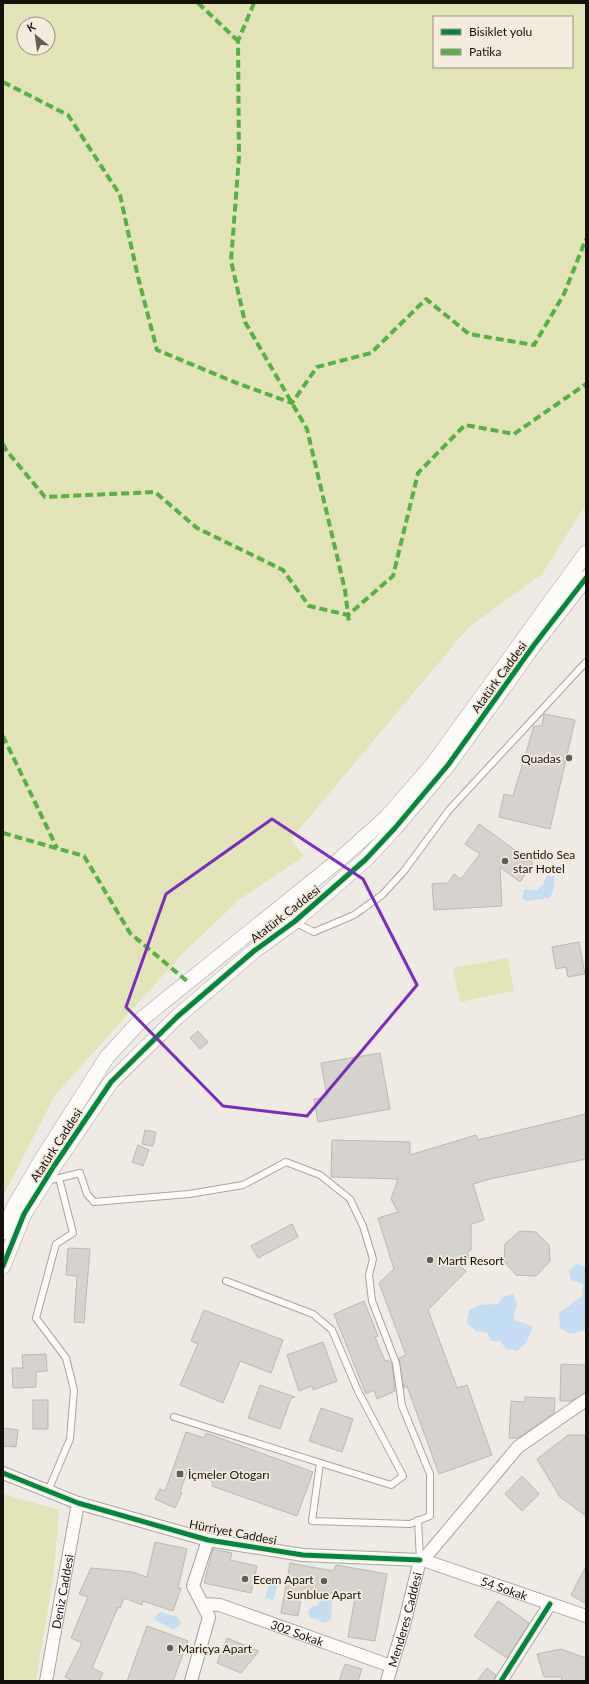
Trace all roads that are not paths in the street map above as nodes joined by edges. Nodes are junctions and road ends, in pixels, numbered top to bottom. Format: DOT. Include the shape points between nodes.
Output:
graph roads {
  1 [pos="586,553"];
  2 [pos="586,578"];
  3 [pos="586,662"];
  4 [pos="294,922"];
  5 [pos="59,1178"];
  6 [pos="44,1182"];
  7 [pos="3,1232"];
  8 [pos="3,1266"];
  9 [pos="226,1281"];
  10 [pos="586,1400"];
  11 [pos="174,1417"];
  12 [pos="320,1463"];
  13 [pos="3,1473"];
  14 [pos="48,1491"];
  15 [pos="78,1502"];
  16 [pos="418,1520"];
  17 [pos="208,1540"];
  18 [pos="422,1560"];
  19 [pos="202,1604"];
  20 [pos="550,1604"];
  21 [pos="586,1616"];
  22 [pos="391,1666"];
  23 [pos="46,1681"];
  24 [pos="191,1681"];
  25 [pos="387,1681"];
  26 [pos="501,1681"];
  1 -- 7 [label="street, Atatürk Caddesi" via="433,764 386,817 339,860 143,1018 107,1057 42,1159 14,1207"];
  2 -- 4 [label="street, Atatürk Caddesi" via="534,645 448,765 395,828 365,860"];
  3 -- 4 [label="lane" via="449,810 404,871 382,895 354,915 314,932"];
  4 -- 6 [label="street, Atatürk Caddesi" via="254,951 177,1017 111,1082"];
  5 -- 6 [label="lane"];
  5 -- 14 [label="lane" via="73,1233 56,1244 36,1318 66,1358 74,1390 70,1439"];
  5 -- 16 [label="lane" via="80,1173 87,1194 94,1202 189,1194 244,1185 286,1162 320,1175 350,1198 363,1226 373,1259 369,1275 372,1301 396,1363 402,1406 430,1474 430,1516"];
  6 -- 8 [label="street, Atatürk Caddesi" via="24,1214"];
  9 -- 12 [label="lane" via="313,1314 332,1330 358,1391 403,1476 391,1485"];
  10 -- 18 [label="street" via="518,1447"];
  11 -- 12 [label="lane"];
  12 -- 16 [label="lane" via="312,1521 410,1524"];
  13 -- 14 [label="street, Hürriyet Caddesi"];
  14 -- 15 [label="street, Hürriyet Caddesi"];
  15 -- 17 [label="street, Hürriyet Caddesi"];
  15 -- 23 [label="street, Deniz Caddesi"];
  16 -- 18 [label="lane"];
  17 -- 18 [label="street, Hürriyet Caddesi" via="302,1555"];
  17 -- 19 [label="street" via="193,1586"];
  18 -- 20 [label="street, 54 Sokak"];
  18 -- 22 [label="street, Menderes Caddesi"];
  19 -- 22 [label="street, 302 Sokak" via="220,1605"];
  19 -- 24 [label="street" via="209,1617"];
  20 -- 21 [label="street, 54 Sokak"];
  20 -- 26 [label="street"];
  22 -- 25 [label="street, Menderes Caddesi"];
}
